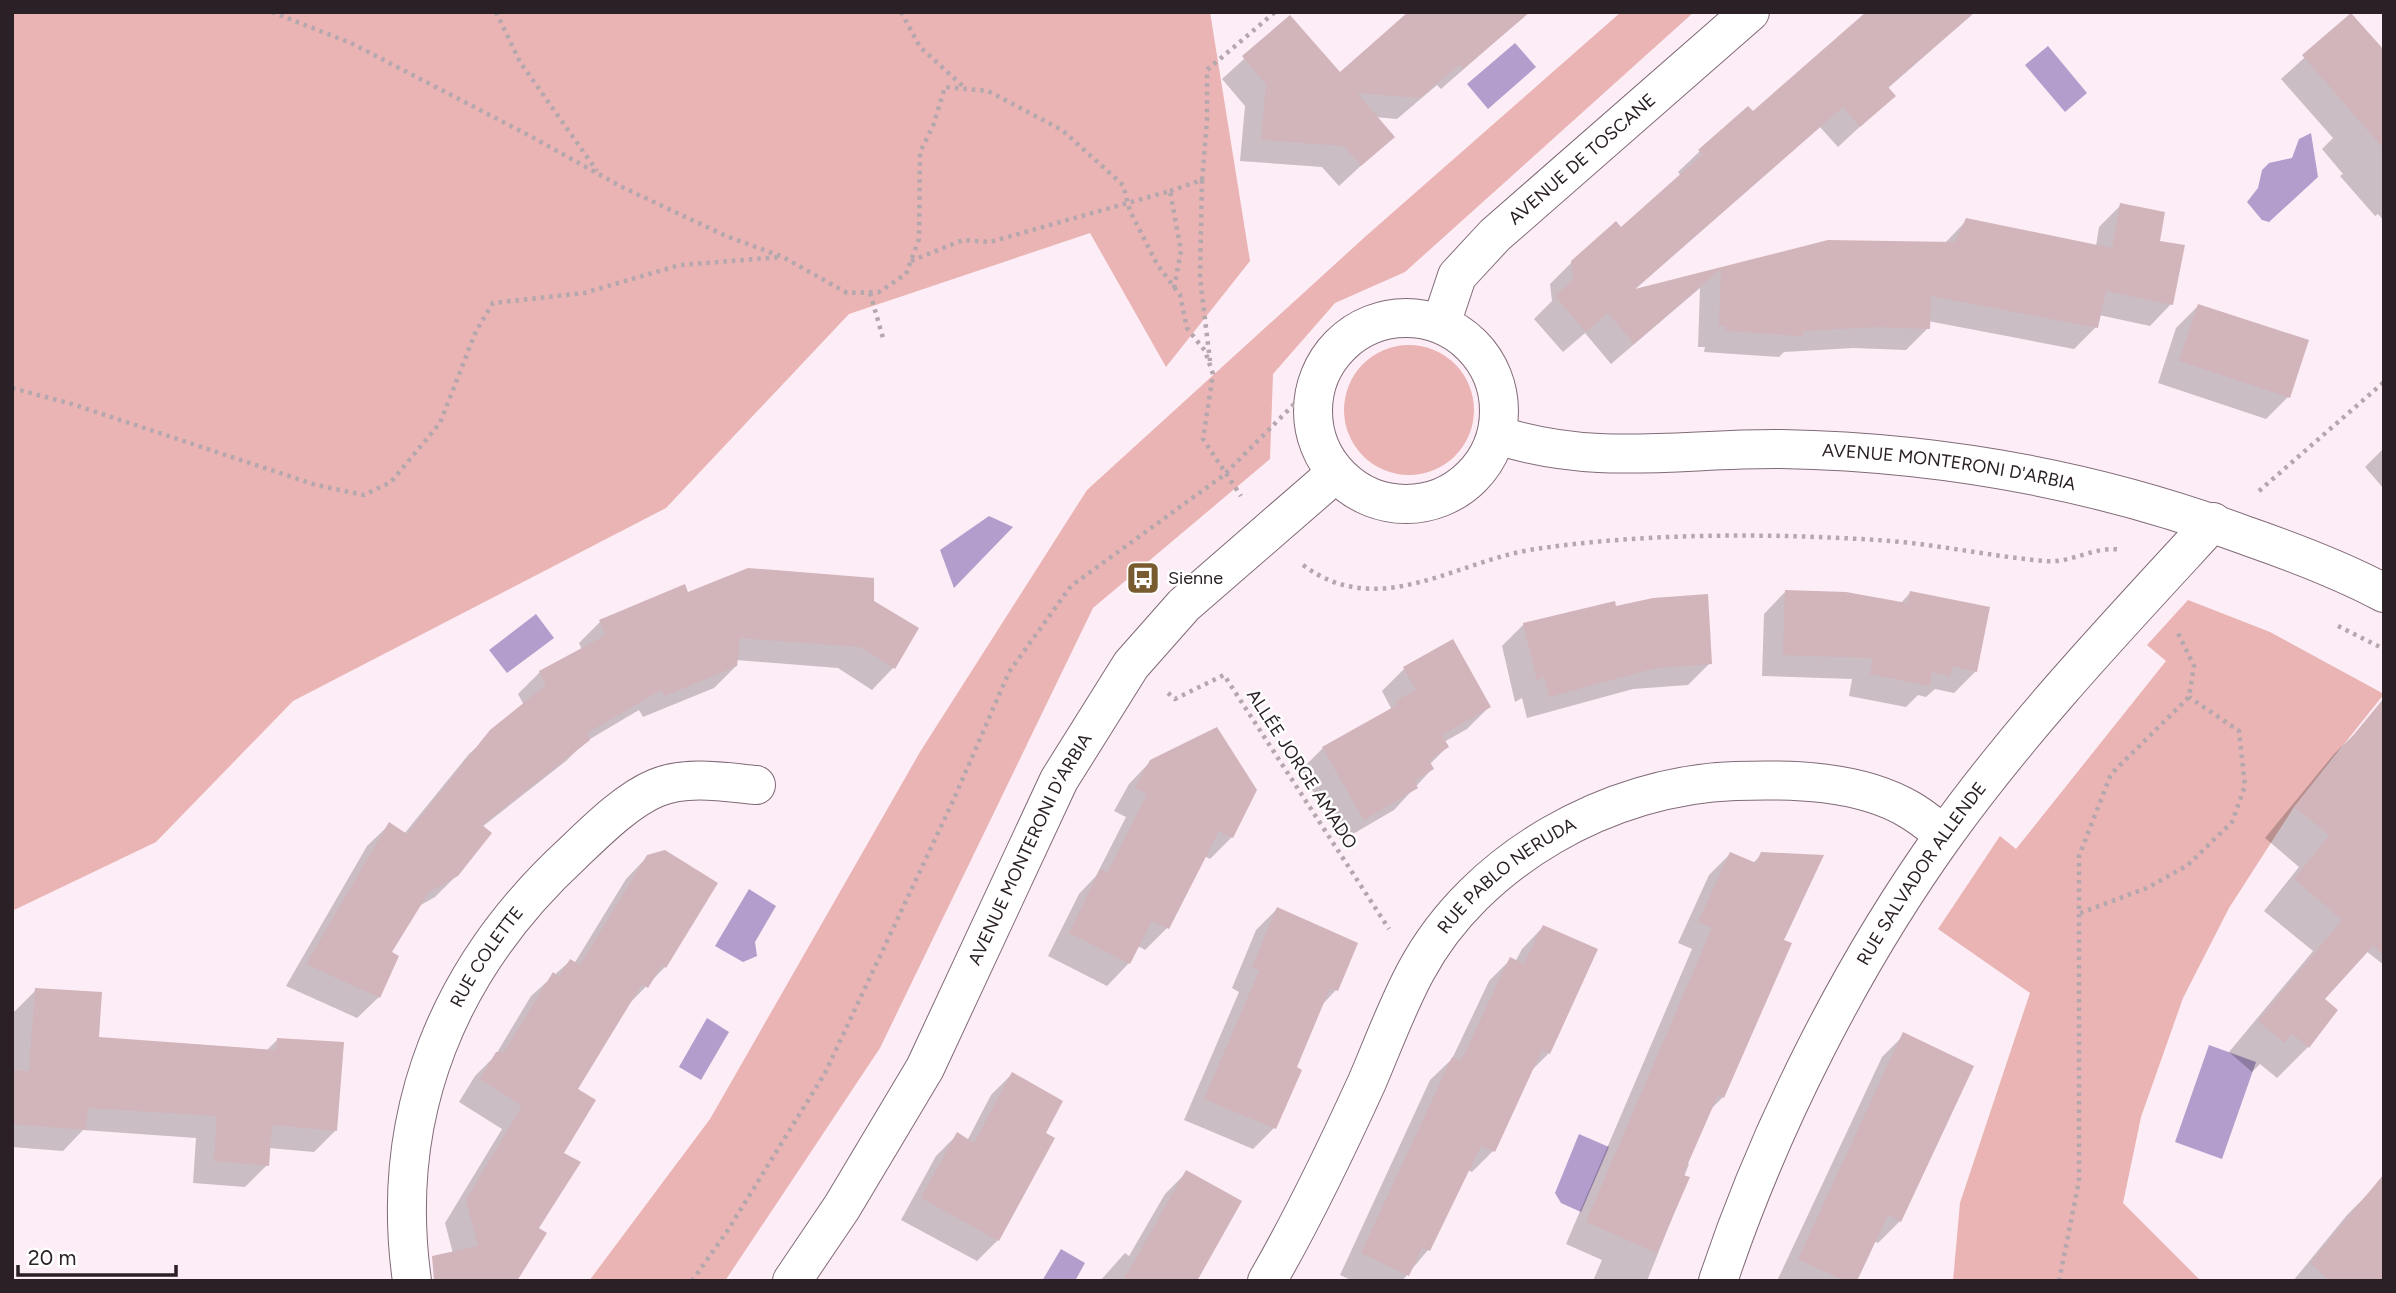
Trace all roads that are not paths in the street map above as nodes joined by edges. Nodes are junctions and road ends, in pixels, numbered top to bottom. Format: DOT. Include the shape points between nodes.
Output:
graph roads {
  1 [pos="1750,12"];
  2 [pos="1441,324"];
  3 [pos="1497,435"];
  4 [pos="1336,473"];
  5 [pos="2228,528"];
  6 [pos="2384,593"];
  7 [pos="756,785"];
  8 [pos="1944,835"];
  9 [pos="412,1281"];
  10 [pos="792,1281"];
  11 [pos="1267,1281"];
  12 [pos="1718,1281"];
  1 -- 2 [label="street, AVENUE DE TOSCANE" via="1495,235 1457,276"];
  2 -- 3 [label="street" via="1460,334 1483,357 1497,386"];
  2 -- 4 [label="street" via="1409,318 1377,322 1333,352 1317,380 1312,413 1319,444"];
  3 -- 4 [label="street" via="1473,476 1447,496 1425,503 1392,503 1361,493"];
  3 -- 5 [label="street, AVENUE MONTERONI D'ARBIA" via="1537,448 1600,456 1779,449 1966,463 2066,481"];
  4 -- 10 [label="street, AVENUE MONTERONI D'ARBIA" via="1184,605 1131,665 1059,780 925,1068"];
  5 -- 6 [label="street, AVENUE MONTERONI D'ARBIA"];
  5 -- 8 [label="street, RUE SALVADOR ALLENDE" via="2166,574 2078,668"];
  7 -- 9 [label="street, RUE COLETTE" via="704,780 657,788 604,823 552,872 478,961 449,1015 424,1085 408,1195"];
  8 -- 11 [label="street, RUE PABLO NERUDA" via="1910,809 1871,793 1767,780 1714,781 1661,791 1607,808 1555,833 1511,862 1467,902 1416,971 1297,1229"];
  8 -- 12 [label="street, RUE SALVADOR ALLENDE" via="1875,941 1795,1090"];
}
